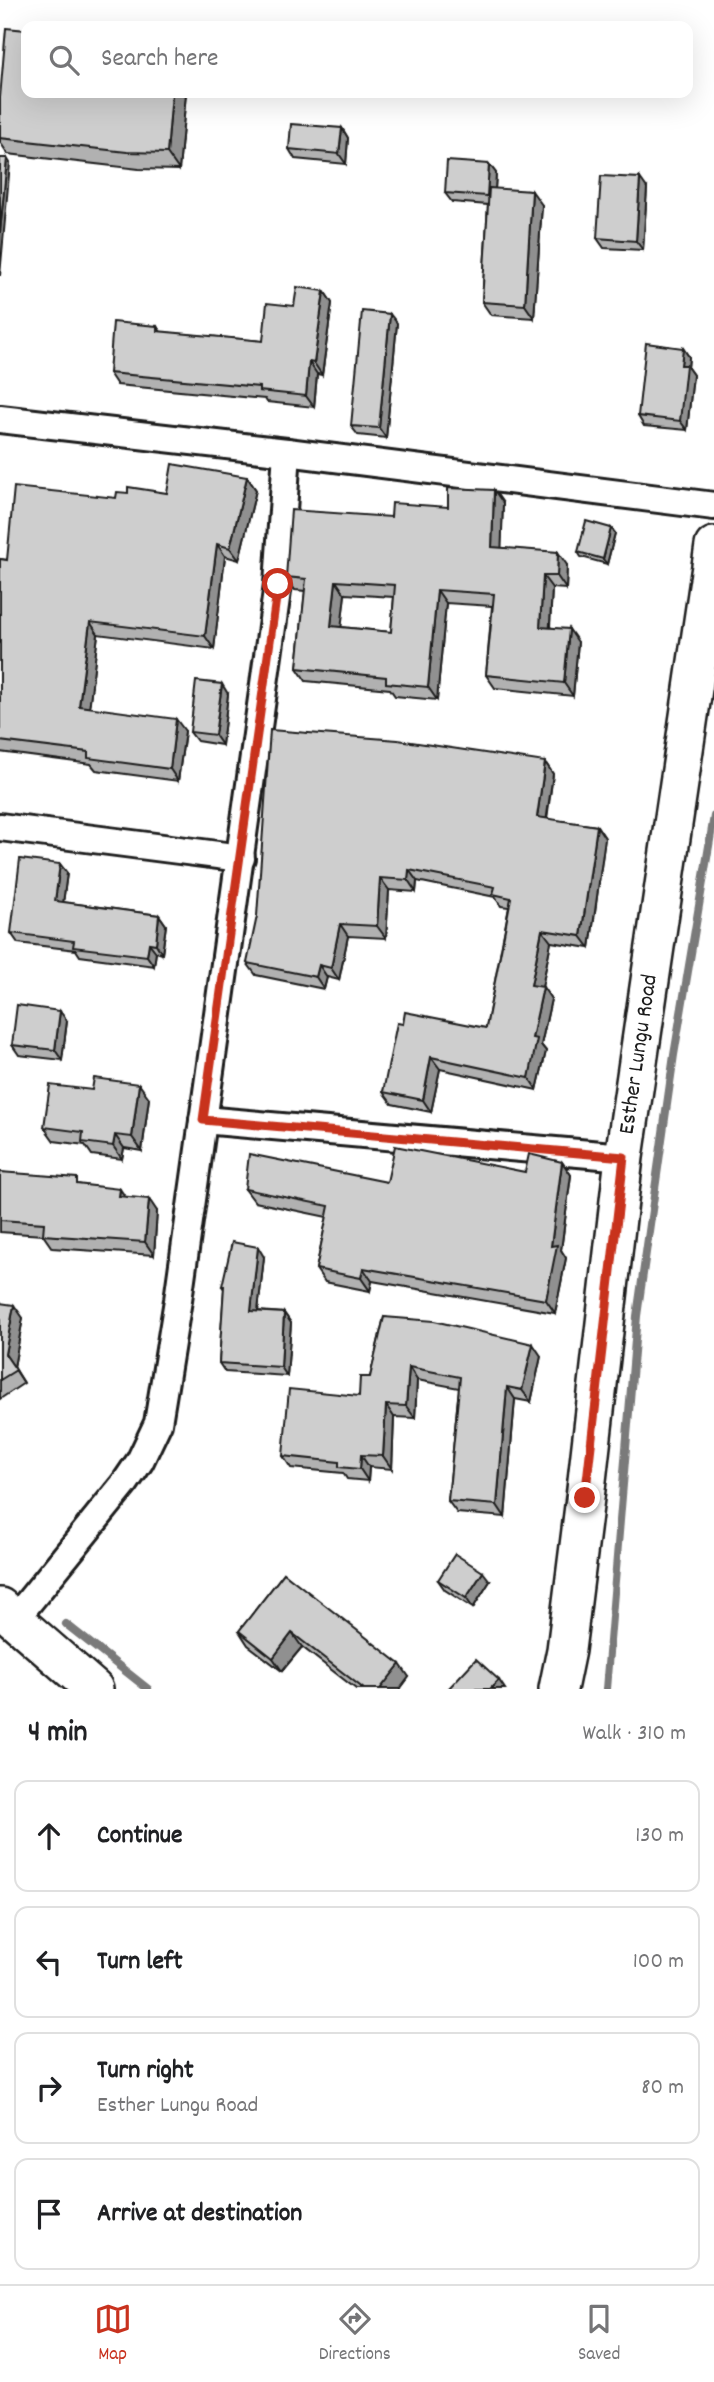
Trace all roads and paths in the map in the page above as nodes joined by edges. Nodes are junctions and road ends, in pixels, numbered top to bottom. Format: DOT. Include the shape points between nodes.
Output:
graph roads {
  1 [pos="0,419"];
  2 [pos="287,452"];
  3 [pos="714,506"];
  4 [pos="714,546"];
  5 [pos="0,827"];
  6 [pos="241,858"];
  7 [pos="203,1120"];
  8 [pos="624,1157"];
  9 [pos="7,1613"];
  10 [pos="94,1689"];
  11 [pos="558,1689"];
  1 -- 2 [label="street"];
  2 -- 3 [label="street"];
  2 -- 6 [label="street" via="278,584"];
  4 -- 8 [label="street, Esther Lungu Road"];
  5 -- 6 [label="street"];
  6 -- 7 [label="street"];
  7 -- 8 [label="street"];
  7 -- 9 [label="street" via="158,1423 125,1483"];
  8 -- 11 [label="street, Esther Lungu Road"];
  9 -- 10 [label="street"];
}
